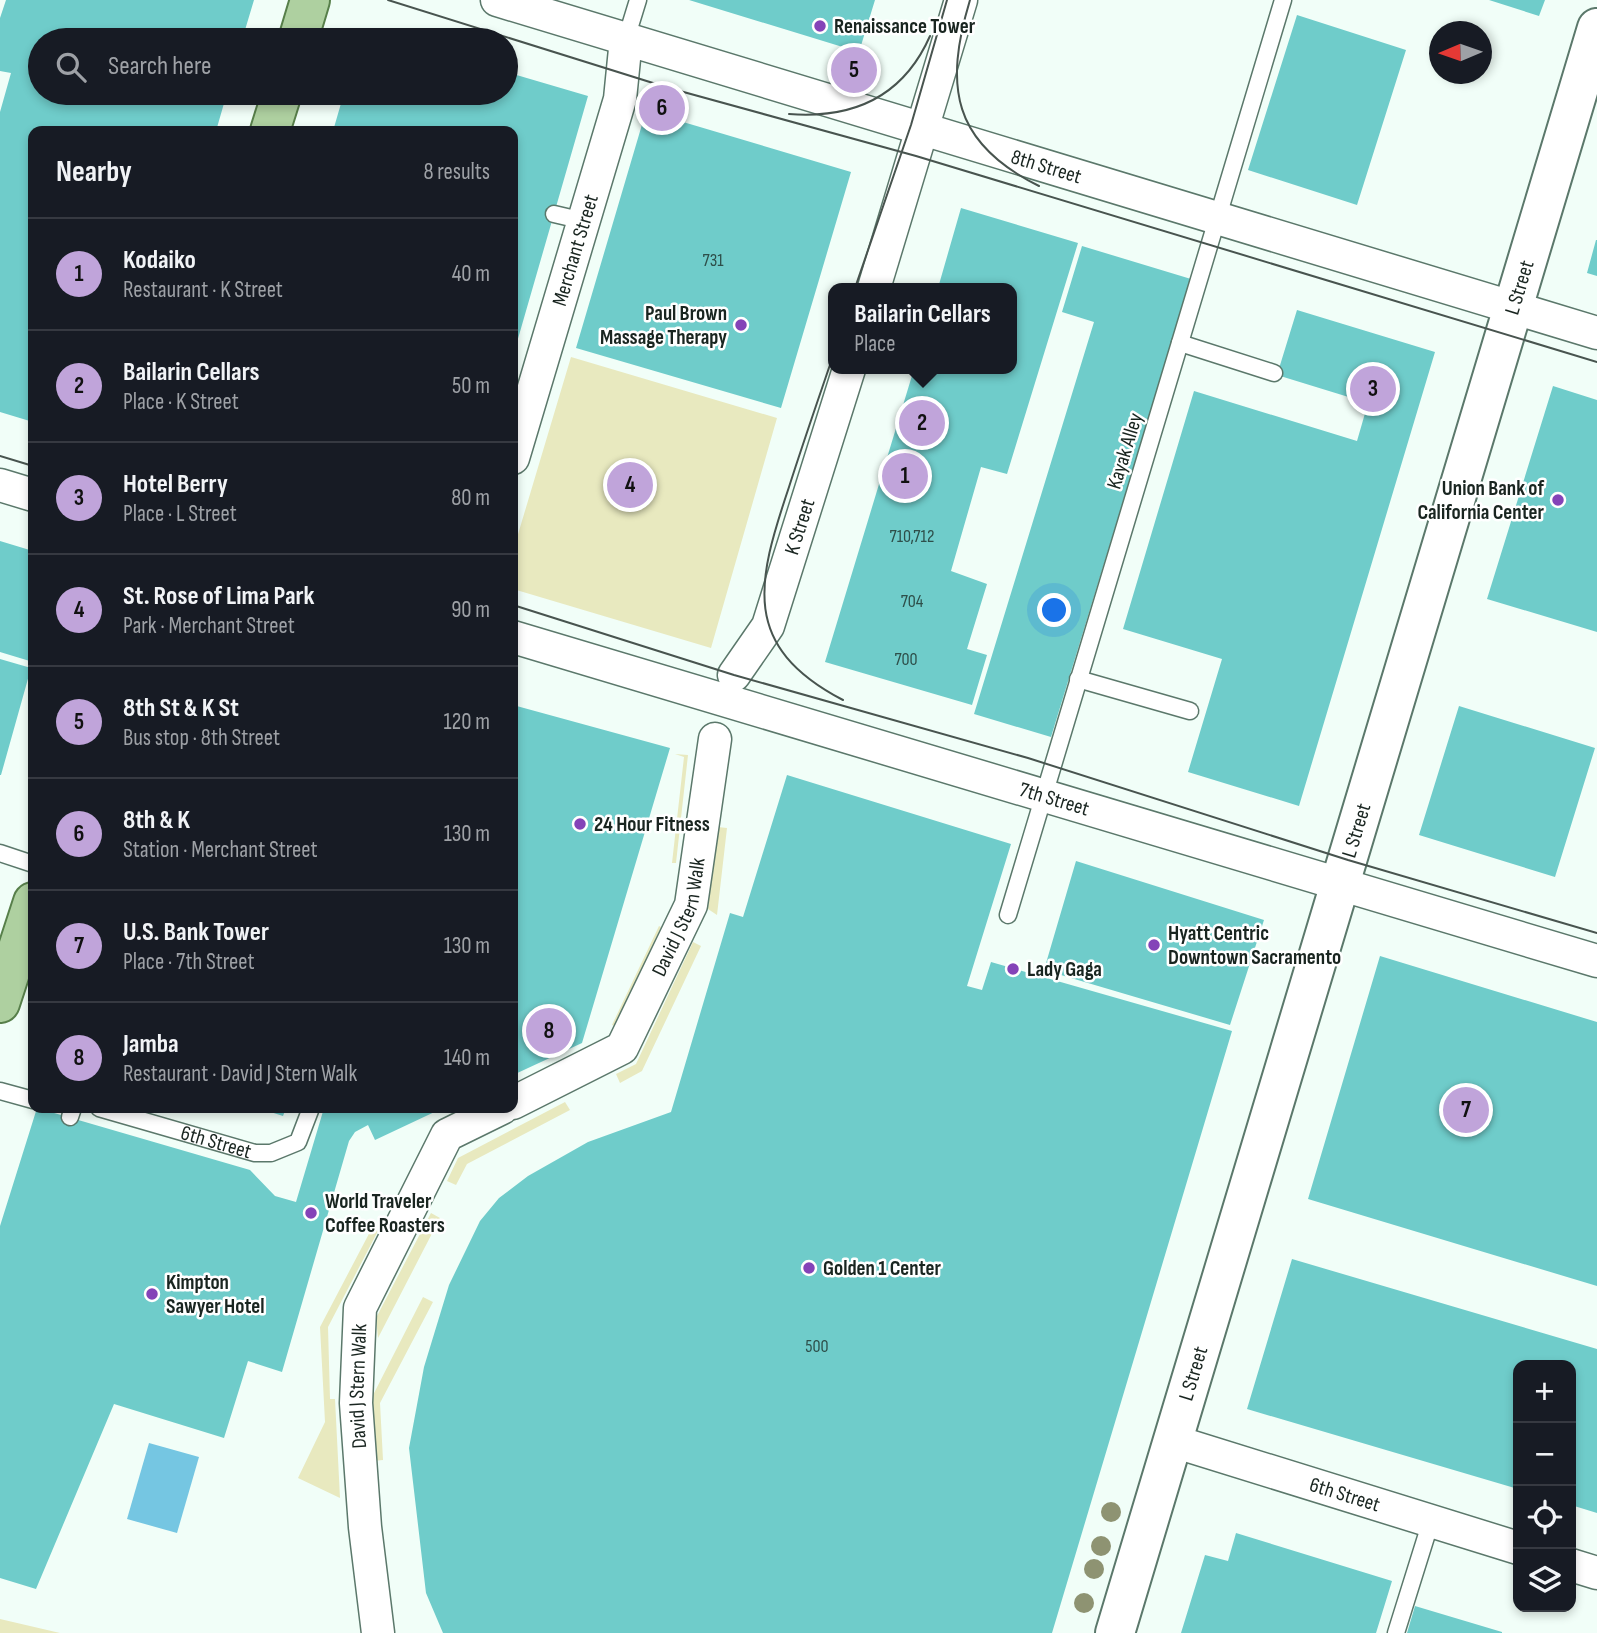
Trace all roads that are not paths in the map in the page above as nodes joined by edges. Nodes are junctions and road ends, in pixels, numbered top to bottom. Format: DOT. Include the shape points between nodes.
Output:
graph roads {
  1 [pos="310,0"];
  2 [pos="497,0"];
  3 [pos="638,0"];
  4 [pos="961,0"];
  5 [pos="1283,0"];
  6 [pos="302,28"];
  7 [pos="1597,28"];
  8 [pos="626,39"];
  9 [pos="278,105"];
  10 [pos="272,126"];
  11 [pos="923,129"];
  12 [pos="1217,218"];
  13 [pos="876,283"];
  14 [pos="1514,307"];
  15 [pos="1597,333"];
  16 [pos="1180,344"];
  17 [pos="1273,373"];
  18 [pos="847,374"];
  19 [pos="518,436"];
  20 [pos="0,485"];
  21 [pos="28,493"];
  22 [pos="518,638"];
  23 [pos="734,675"];
  24 [pos="1078,679"];
  25 [pos="1190,711"];
  26 [pos="715,739"];
  27 [pos="1044,795"];
  28 [pos="0,853"];
  29 [pos="28,861"];
  30 [pos="1341,884"];
  31 [pos="1008,915"];
  32 [pos="28,924"];
  33 [pos="1597,961"];
  34 [pos="0,1003"];
  35 [pos="0,1091"];
  36 [pos="28,1099"];
  37 [pos="518,1100"];
  38 [pos="116,1113"];
  39 [pos="309,1113"];
  40 [pos="492,1113"];
  41 [pos="1174,1441"];
  42 [pos="1431,1521"];
  43 [pos="1513,1546"];
  44 [pos="1576,1567"];
  45 [pos="1597,1573"];
  46 [pos="378,1633"];
  47 [pos="1115,1633"];
  48 [pos="1396,1633"];
  1 -- 6 [label="main road"];
  2 -- 8 [label="street, 8th Street"];
  3 -- 8 [label="lane"];
  4 -- 11 [label="street"];
  5 -- 12 [label="lane, Kayak Alley"];
  7 -- 14 [label="main road, L Street"];
  8 -- 11 [label="street, 8th Street"];
  8 -- 19 [label="street, Merchant Street" via="620,99 569,217"];
  9 -- 10 [label="main road"];
  11 -- 12 [label="street, 8th Street"];
  11 -- 13 [label="street"];
  12 -- 14 [label="street, 8th Street"];
  12 -- 16 [label="lane, Kayak Alley"];
  14 -- 15 [label="street, 8th Street"];
  14 -- 30 [label="main road, L Street"];
  16 -- 17 [label="lane"];
  16 -- 24 [label="lane, Kayak Alley"];
  18 -- 23 [label="street, K Street" via="768,626"];
  20 -- 21 [label="street"];
  22 -- 27 [label="street, 7th Street"];
  24 -- 25 [label="lane"];
  24 -- 27 [label="lane, Kayak Alley"];
  26 -- 37 [label="street, David J Stern Walk" via="691,905 622,1048"];
  27 -- 30 [label="street, 7th Street"];
  27 -- 31 [label="lane, Kayak Alley"];
  28 -- 29 [label="lane"];
  30 -- 33 [label="street, 7th Street"];
  30 -- 41 [label="main road, L Street"];
  32 -- 34 [label="main road"];
  35 -- 36 [label="lane"];
  38 -- 39 [label="lane, 6th Street" via="255,1153 271,1153 298,1142"];
  40 -- 46 [label="street, David J Stern Walk" via="447,1135 360,1308 356,1403"];
  41 -- 42 [label="street, 6th Street"];
  41 -- 47 [label="main road, L Street"];
  42 -- 43 [label="street, 6th Street"];
  42 -- 48 [label="lane"];
  44 -- 45 [label="street"];
}
